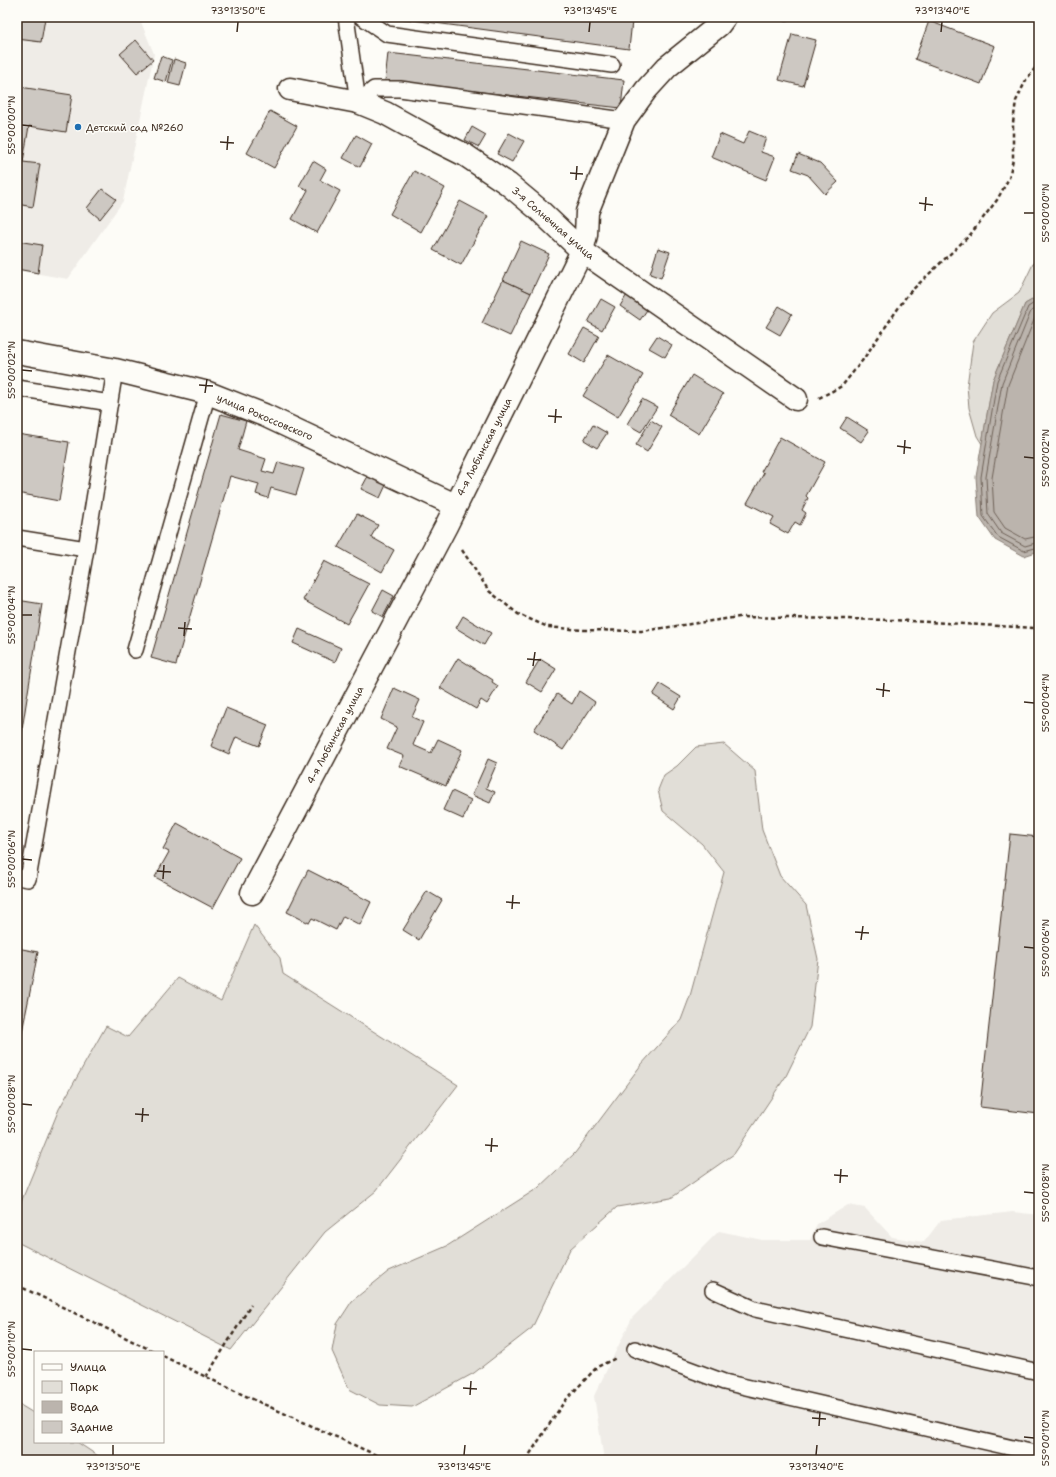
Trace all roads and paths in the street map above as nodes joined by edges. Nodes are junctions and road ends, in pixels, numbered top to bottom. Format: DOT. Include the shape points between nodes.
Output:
graph roads {
  1 [pos="346,17"];
  2 [pos="362,17"];
  3 [pos="725,17"];
  4 [pos="1039,63"];
  5 [pos="612,65"];
  6 [pos="290,89"];
  7 [pos="358,102"];
  8 [pos="624,120"];
  9 [pos="582,252"];
  10 [pos="17,352"];
  11 [pos="115,370"];
  12 [pos="17,388"];
  13 [pos="208,393"];
  14 [pos="796,399"];
  15 [pos="110,403"];
  16 [pos="456,505"];
  17 [pos="446,526"];
  18 [pos="17,538"];
  19 [pos="86,549"];
  20 [pos="1039,630"];
  21 [pos="135,650"];
  22 [pos="17,877"];
  23 [pos="252,893"];
  24 [pos="822,1237"];
  25 [pos="1039,1278"];
  26 [pos="17,1285"];
  27 [pos="713,1290"];
  28 [pos="251,1305"];
  29 [pos="635,1349"];
  30 [pos="153,1351"];
  31 [pos="164,1356"];
  32 [pos="1039,1372"];
  33 [pos="206,1377"];
  34 [pos="1039,1454"];
  35 [pos="387,1460"];
  36 [pos="526,1460"];
  1 -- 7 [label="lane"];
  2 -- 5 [label="lane" via="388,34"];
  3 -- 8 [label="street, 4-я Любинская улица" via="719,25 667,67"];
  4 -- 14 [label="path" via="1026,80 1016,101 1013,159 1009,178 997,200 970,235 908,294 842,386 821,398"];
  6 -- 7 [label="street, 3-я Солнечная улица"];
  7 -- 8 [label="lane" via="374,89 400,89"];
  7 -- 9 [label="street, 3-я Солнечная улица" via="472,159 538,209"];
  8 -- 9 [label="street, 4-я Любинская улица" via="587,212"];
  9 -- 14 [label="street, 3-я Солнечная улица"];
  9 -- 16 [label="street, 4-я Любинская улица"];
  10 -- 11 [label="street, улица Рокоссовского"];
  11 -- 13 [label="street, улица Рокоссовского"];
  11 -- 15 [label="lane"];
  12 -- 15 [label="lane"];
  13 -- 16 [label="street, улица Рокоссовского" via="264,415"];
  13 -- 21 [label="lane"];
  15 -- 19 [label="lane"];
  16 -- 17 [label="street, 4-я Любинская улица"];
  17 -- 20 [label="path" via="489,591 518,614 548,627 642,631 739,617 893,620"];
  17 -- 23 [label="street, 4-я Любинская улица"];
  18 -- 19 [label="lane"];
  19 -- 22 [label="lane" via="28,879"];
  24 -- 25 [label="lane"];
  26 -- 30 [label="path"];
  27 -- 32 [label="lane" via="756,1309"];
  28 -- 33 [label="path"];
  29 -- 34 [label="lane" via="724,1382"];
  29 -- 36 [label="path" via="597,1367 564,1402"];
  31 -- 33 [label="path"];
  33 -- 35 [label="path"];
}
